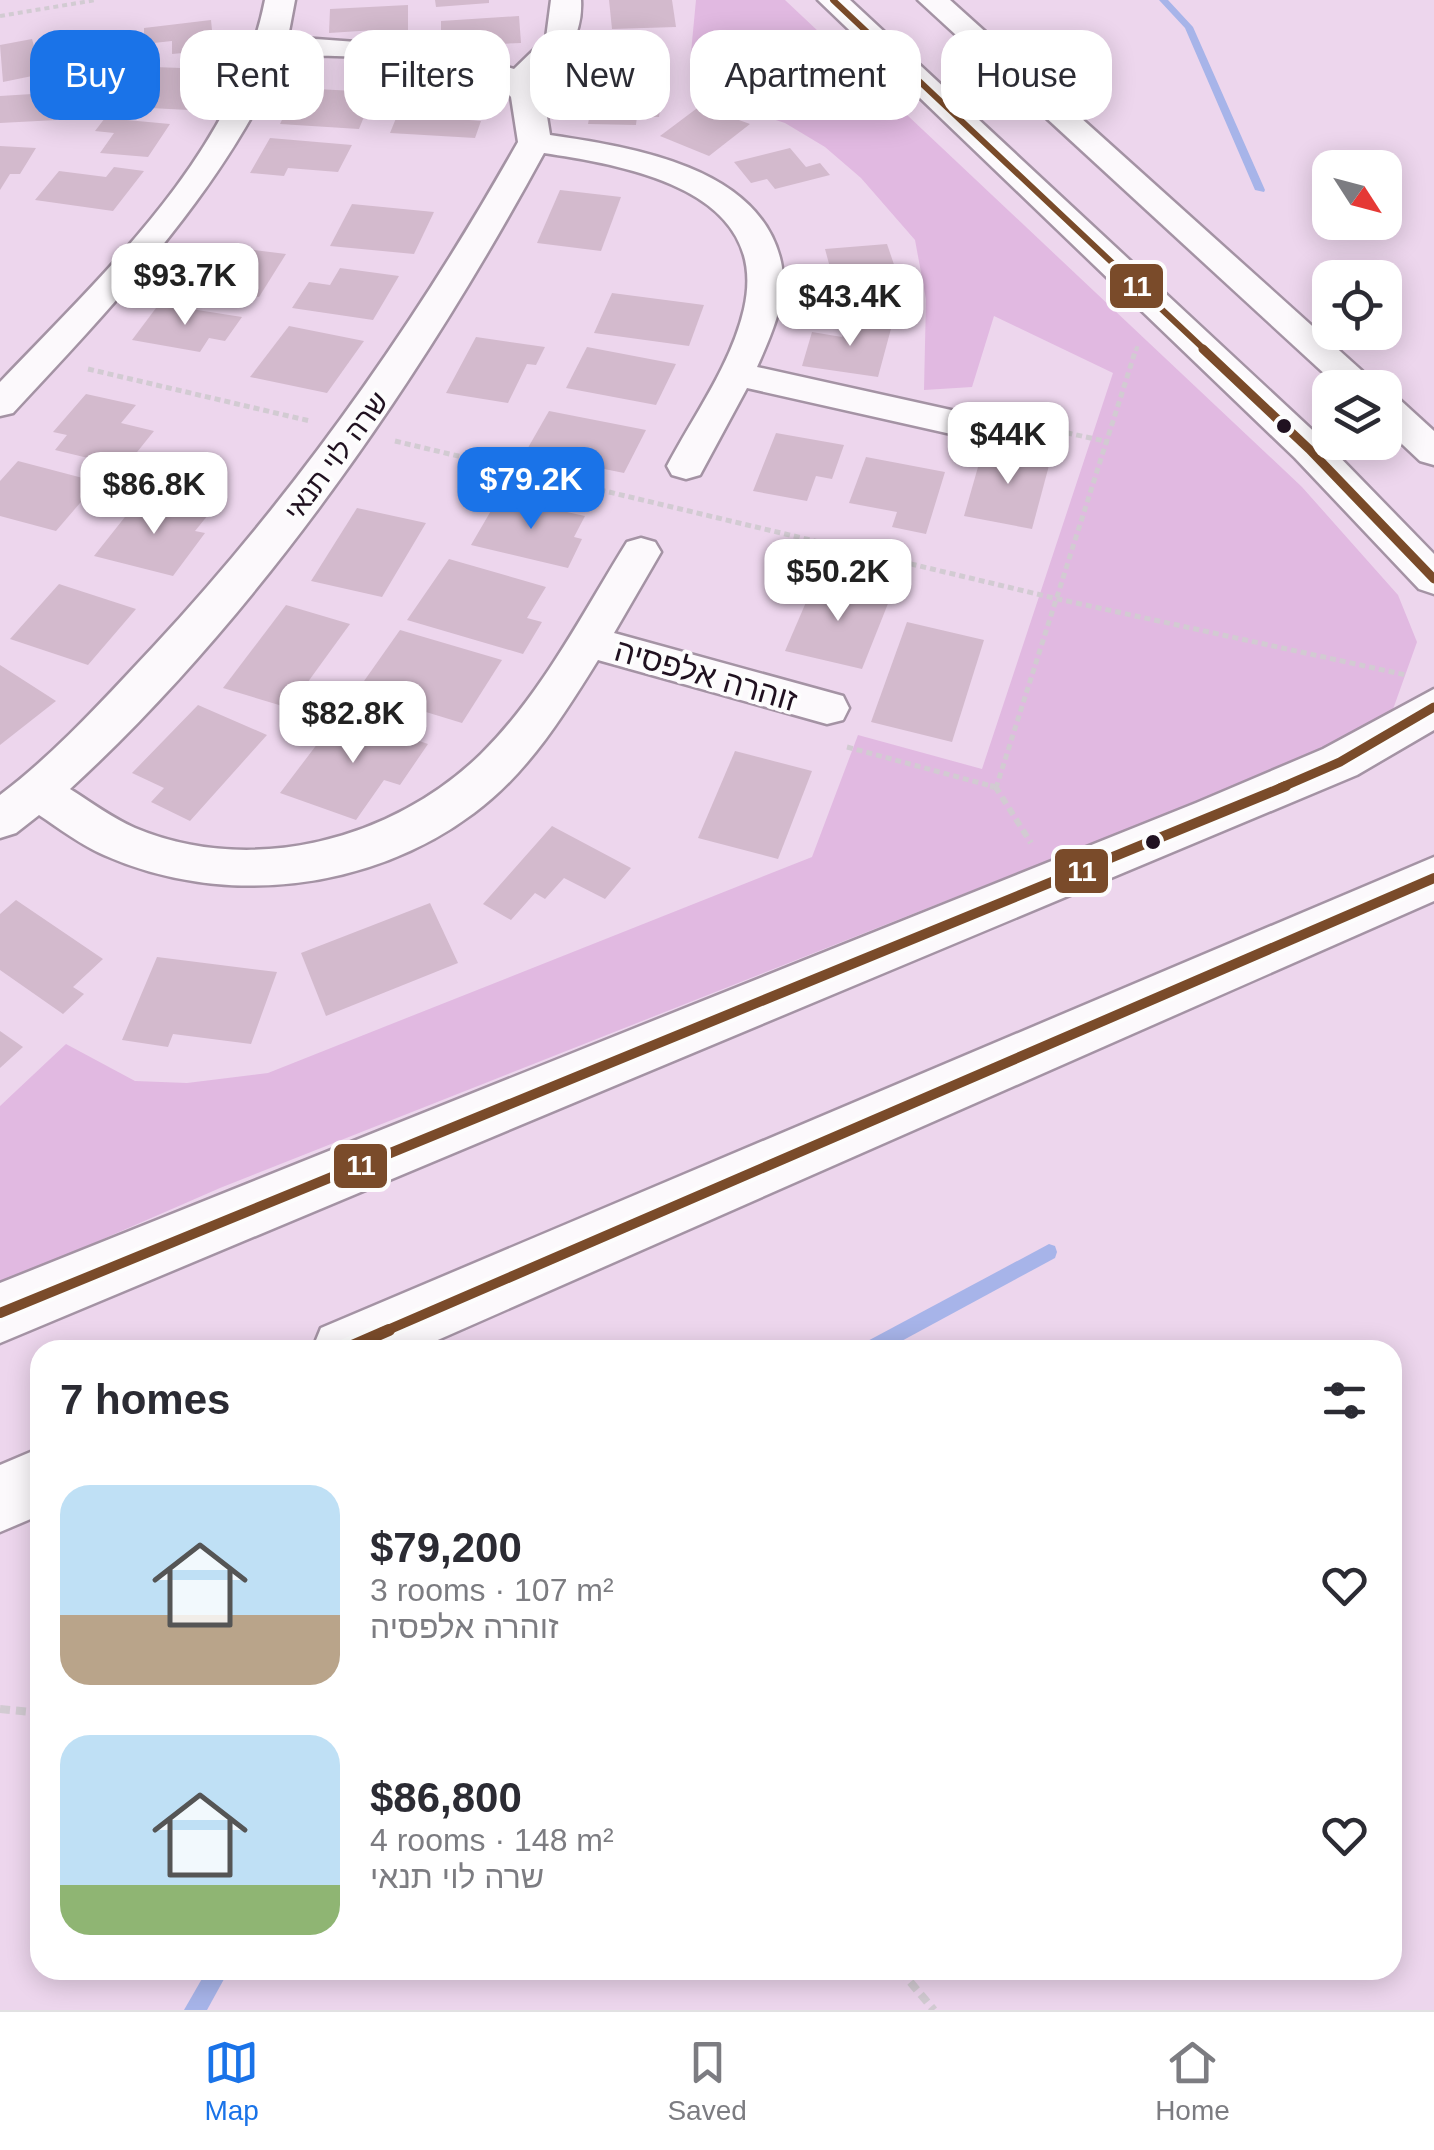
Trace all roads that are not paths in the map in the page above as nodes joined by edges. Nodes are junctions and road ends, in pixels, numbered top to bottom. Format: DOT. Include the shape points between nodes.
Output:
graph roads {
  1 [pos="280,0"];
  2 [pos="566,0"];
  3 [pos="833,0"];
  4 [pos="933,0"];
  5 [pos="276,30"];
  6 [pos="324,49"];
  7 [pos="515,82"];
  8 [pos="233,120"];
  9 [pos="534,142"];
  10 [pos="0,347"];
  11 [pos="47,354"];
  12 [pos="1343,370"];
  13 [pos="734,373"];
  14 [pos="0,404"];
  15 [pos="1402,423"];
  16 [pos="960,424"];
  17 [pos="1434,452"];
  18 [pos="686,466"];
  19 [pos="642,552"];
  20 [pos="1434,579"];
  21 [pos="586,641"];
  22 [pos="1425,692"];
  23 [pos="826,708"];
  24 [pos="39,792"];
  25 [pos="0,820"];
  26 [pos="1434,878"];
  27 [pos="0,1313"];
  28 [pos="366,1340"];
  29 [pos="30,1486"];
  30 [pos="0,1499"];
  1 -- 5 [label="street"];
  2 -- 7 [label="street" via="568,16 556,48"];
  3 -- 20 [label="street" via="1309,449"];
  4 -- 12 [label="street"];
  6 -- 7 [label="street" via="470,62"];
  7 -- 9 [label="street" via="533,114"];
  8 -- 11 [label="street" via="181,195"];
  9 -- 13 [label="street" via="674,172 738,213 760,243 766,274 762,308"];
  9 -- 24 [label="street, שרה לוי תנאי" via="439,310 355,432 223,600"];
  10 -- 11 [label="street"];
  11 -- 14 [label="street"];
  13 -- 16 [label="street"];
  13 -- 18 [label="street"];
  15 -- 17 [label="street"];
  19 -- 21 [label="street, זוהרה אלפסיה"];
  21 -- 23 [label="street, זוהרה אלפסיה"];
  21 -- 24 [label="street, זוהרה אלפסיה" via="536,718 452,806 388,844 324,862 264,868 197,863 128,845"];
  22 -- 27 [label="main road" via="1340,762"];
  24 -- 25 [label="street, שרה לוי תנאי"];
  26 -- 28 [label="main road"];
  29 -- 30 [label="main road"];
}
